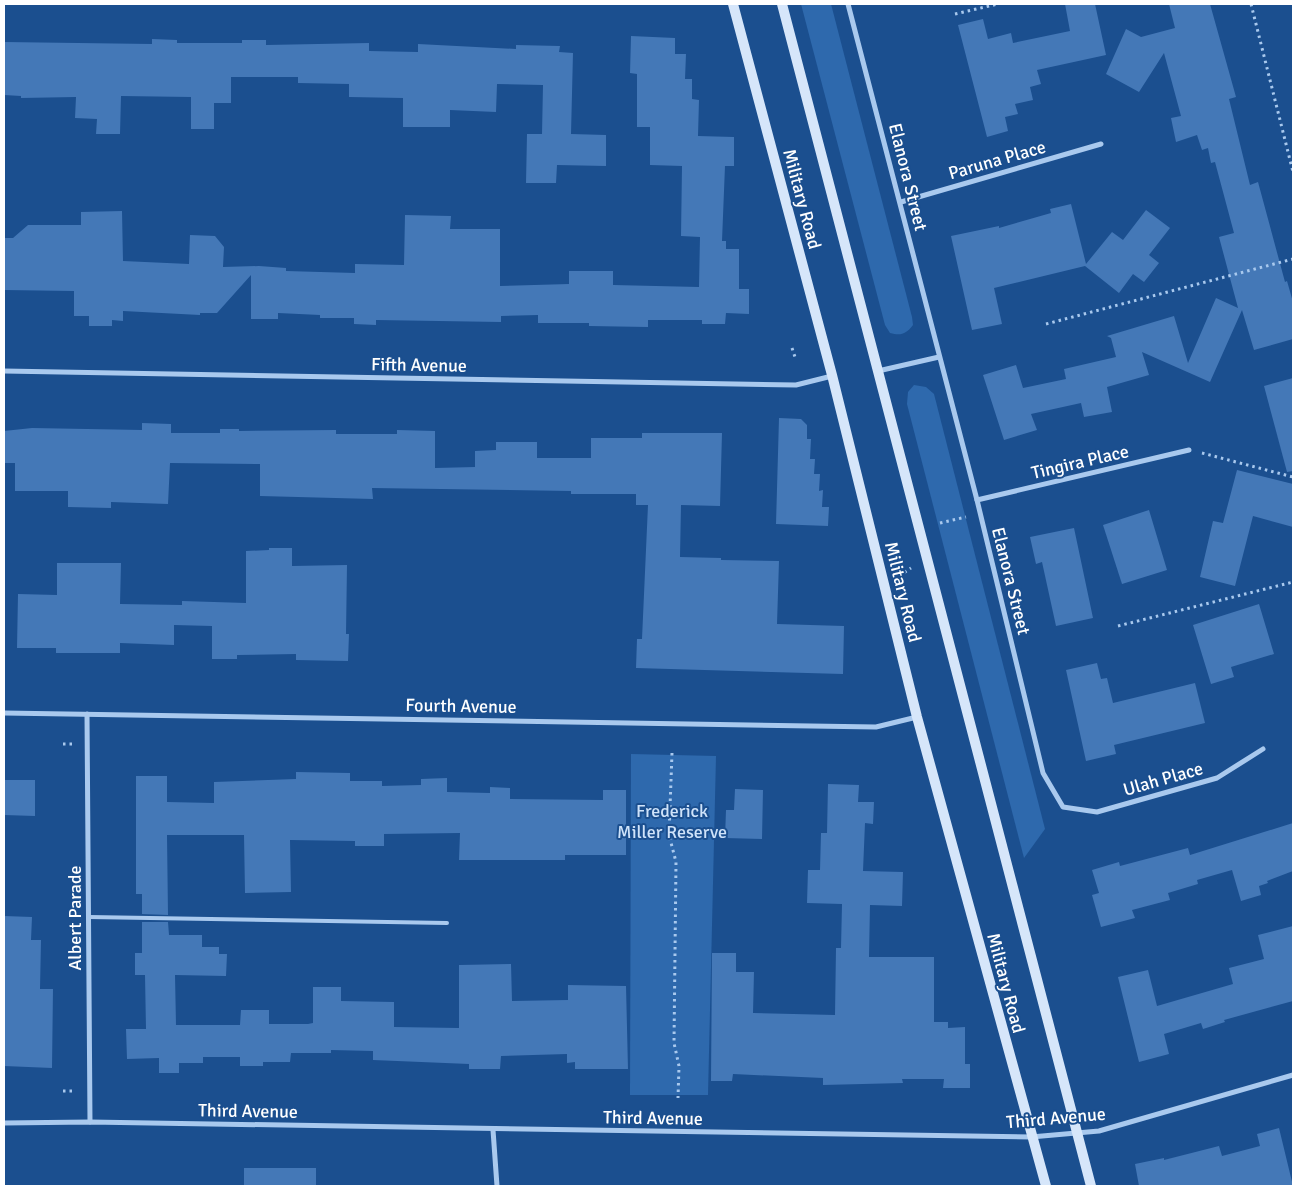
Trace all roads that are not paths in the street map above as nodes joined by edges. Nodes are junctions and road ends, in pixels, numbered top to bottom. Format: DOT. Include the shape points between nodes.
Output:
graph roads {
  1 [pos="733,4"];
  2 [pos="782,4"];
  3 [pos="848,4"];
  4 [pos="1101,144"];
  5 [pos="901,202"];
  6 [pos="939,358"];
  7 [pos="4,371"];
  8 [pos="878,371"];
  9 [pos="832,375"];
  10 [pos="1189,450"];
  11 [pos="977,500"];
  12 [pos="4,712"];
  13 [pos="88,714"];
  14 [pos="917,717"];
  15 [pos="1262,749"];
  16 [pos="1063,807"];
  17 [pos="89,917"];
  18 [pos="447,923"];
  19 [pos="1293,1075"];
  20 [pos="90,1122"];
  21 [pos="4,1124"];
  22 [pos="492,1130"];
  23 [pos="1076,1132"];
  24 [pos="1031,1137"];
  25 [pos="497,1186"];
  26 [pos="1046,1186"];
  27 [pos="1091,1186"];
  1 -- 9 [label="main road, Military Road"];
  2 -- 8 [label="main road, Military Road"];
  3 -- 5 [label="street, Elanora Street"];
  4 -- 5 [label="street, Paruna Place"];
  5 -- 6 [label="street, Elanora Street"];
  6 -- 8 [label="street"];
  6 -- 11 [label="street, Elanora Street"];
  7 -- 9 [label="street, Fifth Avenue" via="796,385"];
  8 -- 23 [label="main road, Military Road"];
  9 -- 14 [label="main road, Military Road"];
  10 -- 11 [label="street, Tingira Place"];
  11 -- 16 [label="street, Elanora Street" via="1043,773"];
  12 -- 13 [label="street, Fourth Avenue"];
  13 -- 14 [label="street, Fourth Avenue" via="876,727"];
  13 -- 17 [label="street, Albert Parade"];
  14 -- 24 [label="main road, Military Road"];
  15 -- 16 [label="street, Ulah Place" via="1217,778 1097,812"];
  17 -- 18 [label="lane"];
  17 -- 20 [label="street, Albert Parade"];
  19 -- 23 [label="street, Third Avenue" via="1099,1130"];
  20 -- 21 [label="street, Third Avenue"];
  20 -- 22 [label="street, Third Avenue"];
  22 -- 24 [label="street, Third Avenue"];
  22 -- 25 [label="street"];
  23 -- 24 [label="street, Third Avenue"];
  23 -- 27 [label="main road, Military Road"];
  24 -- 26 [label="main road, Military Road"];
}
